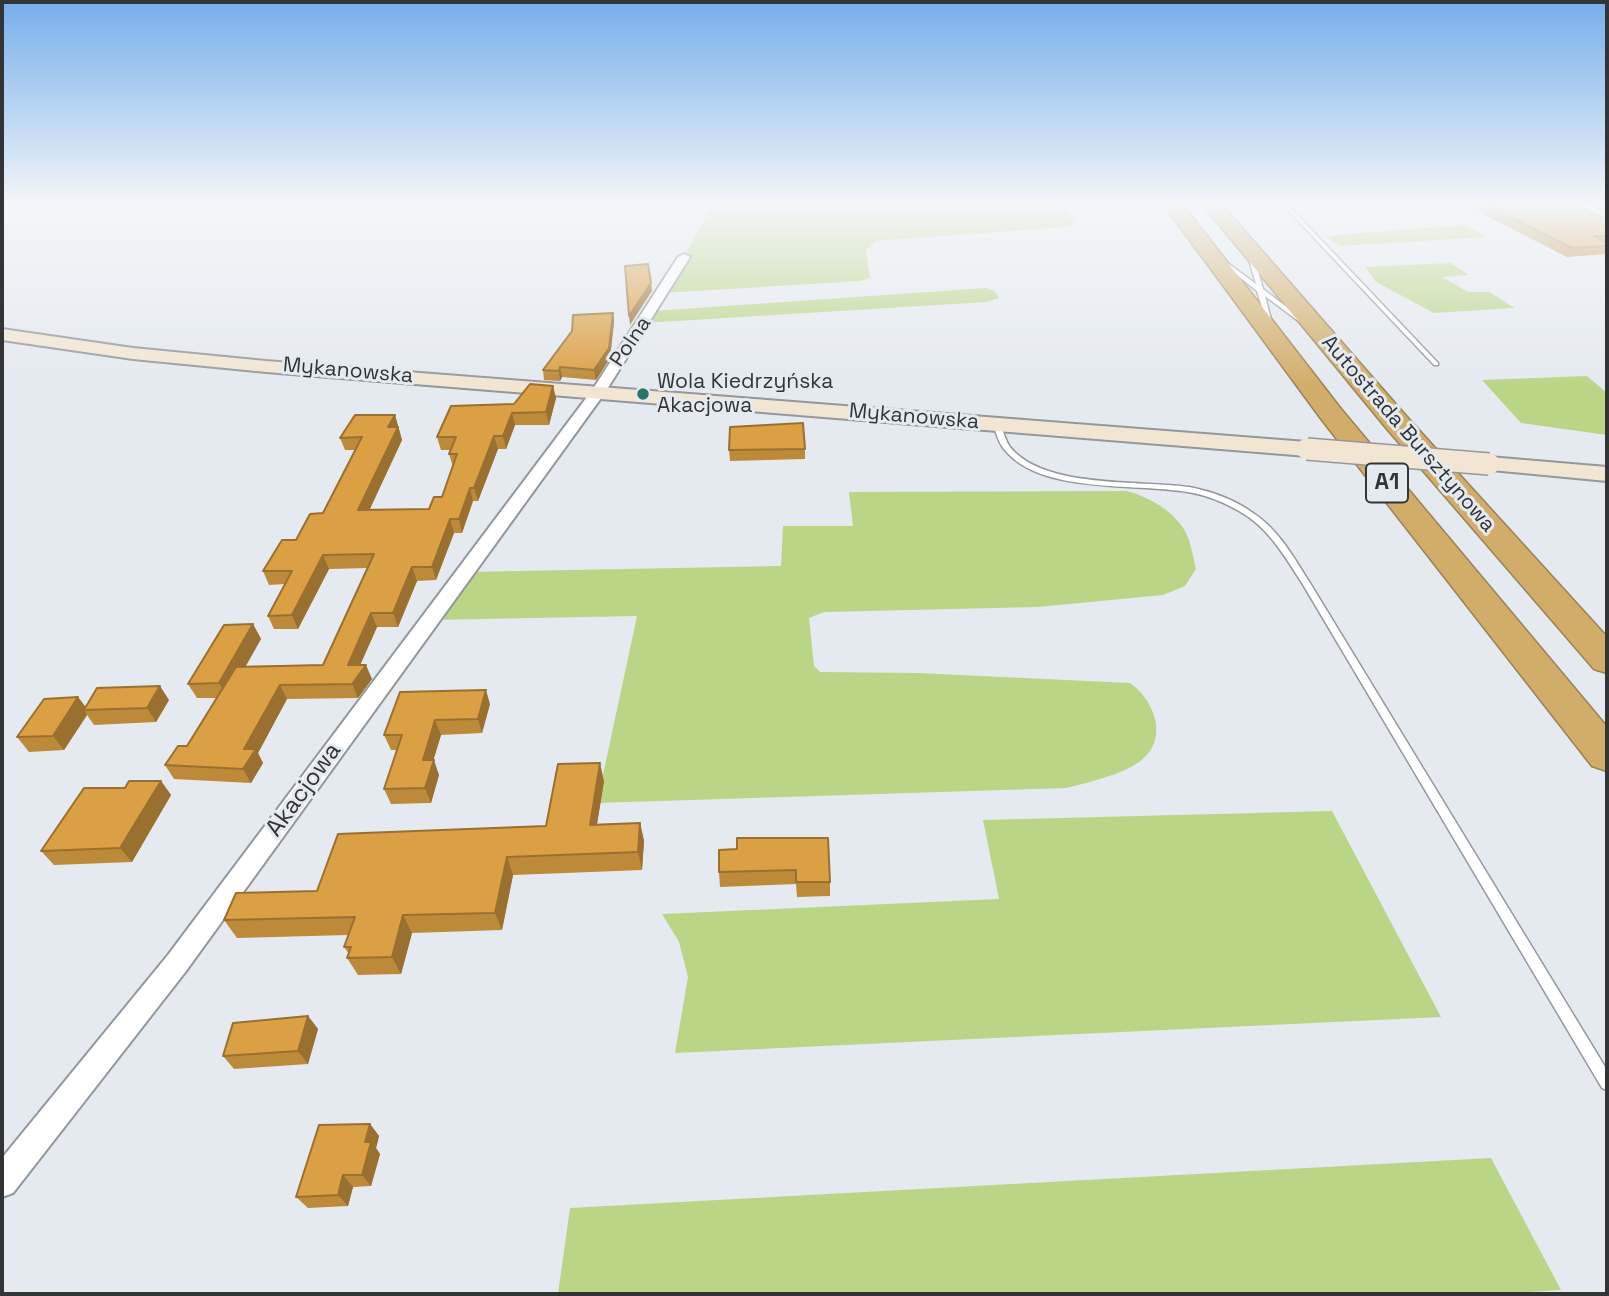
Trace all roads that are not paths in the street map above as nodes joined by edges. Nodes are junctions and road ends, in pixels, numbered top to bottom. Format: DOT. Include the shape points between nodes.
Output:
graph roads {
  1 [pos="679,265"];
  2 [pos="1219,265"];
  3 [pos="1228,265"];
  4 [pos="1253,265"];
  5 [pos="1263,265"];
  6 [pos="1343,265"];
  7 [pos="1260,290"];
  8 [pos="2,334"];
  9 [pos="1273,337"];
  10 [pos="1323,338"];
  11 [pos="1436,363"];
  12 [pos="599,391"];
  13 [pos="997,424"];
  14 [pos="1607,474"];
  15 [pos="1607,660"];
  16 [pos="1607,755"];
  17 [pos="1607,1083"];
  18 [pos="2,1182"];
  1 -- 12 [label="street, Polna"];
  2 -- 9 [label="highway, Autostrada Bursztynowa / A1"];
  3 -- 7 [label="lane"];
  4 -- 7 [label="lane"];
  5 -- 10 [label="highway, Autostrada Bursztynowa / A1"];
  6 -- 11 [label="lane"];
  7 -- 9 [label="lane"];
  7 -- 10 [label="lane"];
  8 -- 12 [label="main road, Mykanowska" via="314,369"];
  9 -- 16 [label="highway, Autostrada Bursztynowa / A1"];
  10 -- 15 [label="highway, Autostrada Bursztynowa / A1"];
  12 -- 13 [label="main road, Mykanowska"];
  12 -- 18 [label="street, Akacjowa" via="177,963"];
  13 -- 14 [label="main road, Mykanowska, bridge"];
  13 -- 17 [label="lane" via="1008,452 1049,474 1192,490 1224,500 1265,523 1306,583"];
}
